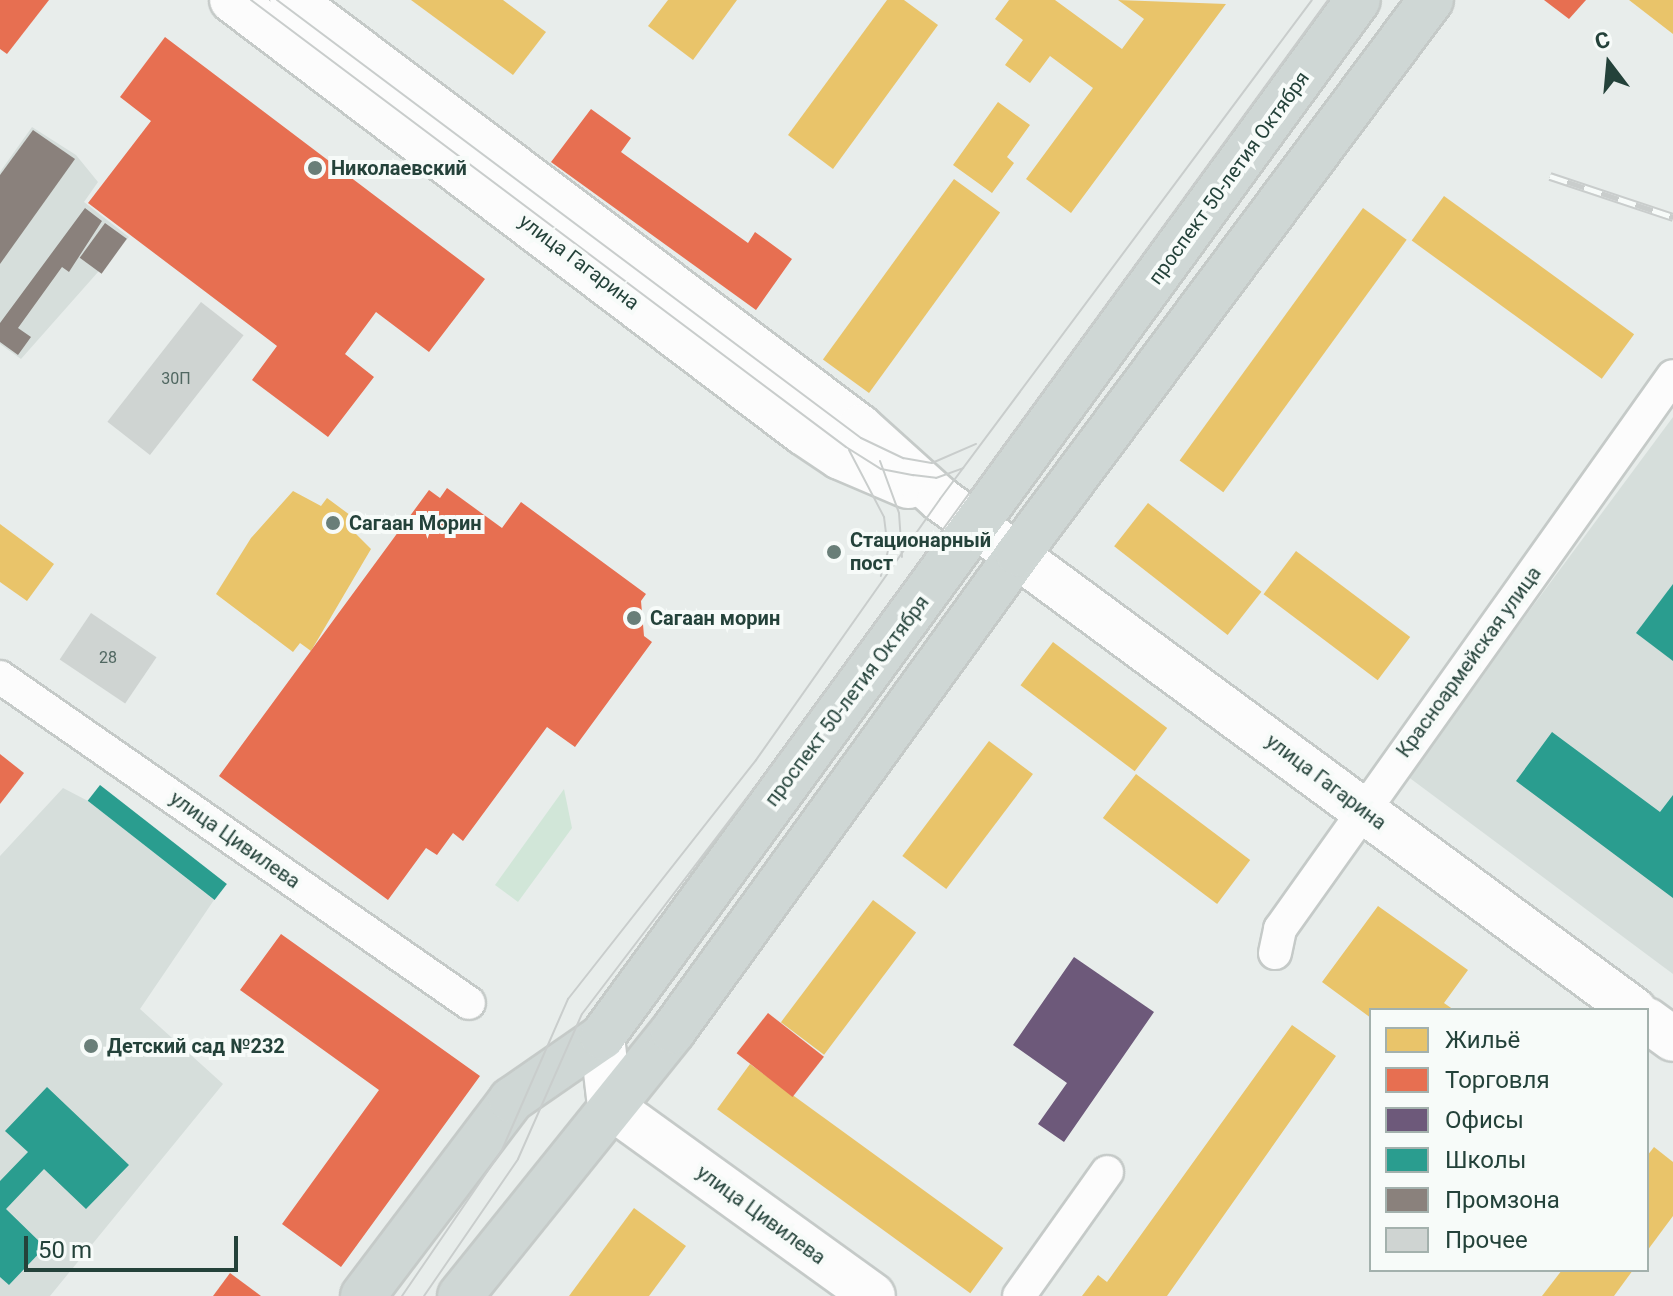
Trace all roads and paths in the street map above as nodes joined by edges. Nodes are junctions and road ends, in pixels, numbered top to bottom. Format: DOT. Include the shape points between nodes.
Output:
graph roads {
  1 [pos="232,0"];
  2 [pos="292,0"];
  3 [pos="1358,0"];
  4 [pos="1431,0"];
  5 [pos="1673,376"];
  6 [pos="940,499"];
  7 [pos="977,525"];
  8 [pos="1018,554"];
  9 [pos="0,677"];
  10 [pos="1363,809"];
  11 [pos="1275,953"];
  12 [pos="469,1003"];
  13 [pos="1631,1008"];
  14 [pos="1649,1021"];
  15 [pos="602,1037"];
  16 [pos="1673,1039"];
  17 [pos="610,1106"];
  18 [pos="1107,1172"];
  19 [pos="363,1296"];
  20 [pos="460,1296"];
  21 [pos="873,1296"];
  22 [pos="1019,1296"];
  1 -- 6 [label="street, улица Гагарина" via="804,433 840,457"];
  2 -- 6 [label="street, улица Гагарина" via="860,427"];
  3 -- 7 [label="main road, проспект 50-летия Октября"];
  4 -- 8 [label="main road"];
  5 -- 10 [label="street, Красноармейская улица"];
  6 -- 7 [label="street, улица Гагарина"];
  7 -- 8 [label="street, улица Гагарина"];
  7 -- 15 [label="main road, проспект 50-летия Октября"];
  8 -- 10 [label="street, улица Гагарина"];
  8 -- 17 [label="main road" via="673,1031"];
  9 -- 12 [label="street, улица Цивилева"];
  10 -- 11 [label="street, Красноармейская улица" via="1280,929"];
  10 -- 13 [label="street, улица Гагарина"];
  14 -- 16 [label="street"];
  15 -- 17 [label="street"];
  15 -- 19 [label="main road, проспект 50-летия Октября" via="511,1100"];
  17 -- 20 [label="main road"];
  17 -- 21 [label="street, улица Цивилева"];
  18 -- 22 [label="street"];
}
